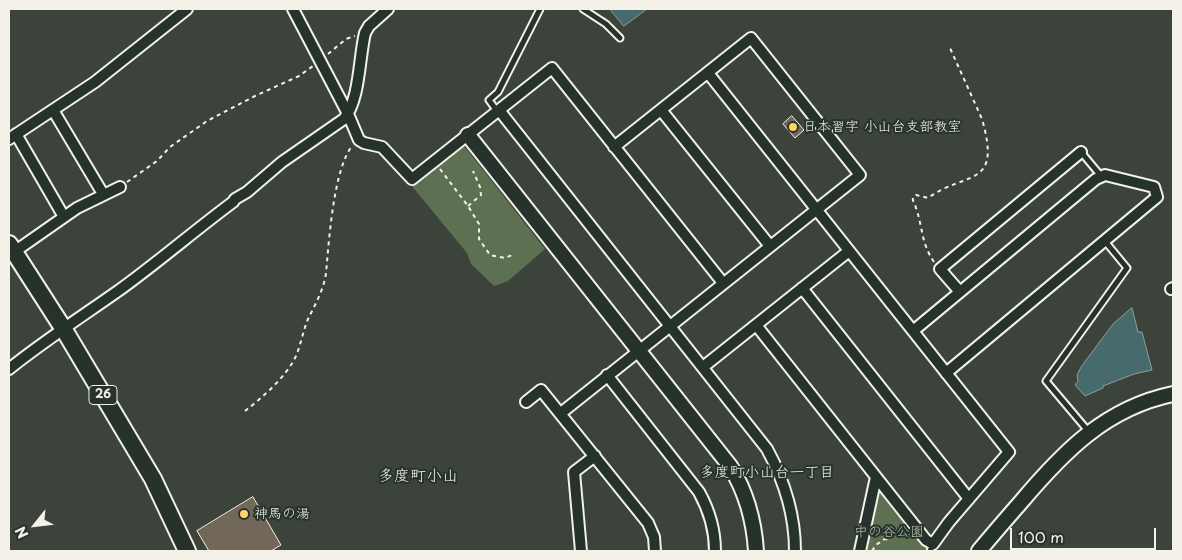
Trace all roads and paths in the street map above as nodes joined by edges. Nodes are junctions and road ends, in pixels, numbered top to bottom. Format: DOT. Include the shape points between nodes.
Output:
graph roads {
  1 [pos="187,9"];
  2 [pos="294,9"];
  3 [pos="388,9"];
  4 [pos="540,9"];
  5 [pos="583,9"];
  6 [pos="364,33"];
  7 [pos="620,38"];
  8 [pos="950,48"];
  9 [pos="320,61"];
  10 [pos="708,73"];
  11 [pos="53,110"];
  12 [pos="661,110"];
  13 [pos="498,111"];
  14 [pos="348,114"];
  15 [pos="468,135"];
  16 [pos="12,136"];
  17 [pos="359,140"];
  18 [pos="614,147"];
  19 [pos="1081,152"];
  20 [pos="434,162"];
  21 [pos="474,170"];
  22 [pos="1101,176"];
  23 [pos="120,187"];
  24 [pos="103,194"];
  25 [pos="468,206"];
  26 [pos="816,210"];
  27 [pos="64,217"];
  28 [pos="1104,240"];
  29 [pos="770,246"];
  30 [pos="11,248"];
  31 [pos="849,251"];
  32 [pos="512,255"];
  33 [pos="940,269"];
  34 [pos="723,283"];
  35 [pos="802,288"];
  36 [pos="960,292"];
  37 [pos="756,325"];
  38 [pos="670,326"];
  39 [pos="62,328"];
  40 [pos="913,331"];
  41 [pos="639,351"];
  42 [pos="703,366"];
  43 [pos="9,369"];
  44 [pos="946,373"];
  45 [pos="607,375"];
  46 [pos="1173,394"];
  47 [pos="526,402"];
  48 [pos="245,411"];
  49 [pos="560,413"];
  50 [pos="1089,432"];
  51 [pos="595,456"];
  52 [pos="876,477"];
  53 [pos="969,499"];
  54 [pos="870,528"];
  55 [pos="932,548"];
  56 [pos="187,551"];
  57 [pos="581,551"];
  58 [pos="655,551"];
  59 [pos="715,551"];
  60 [pos="756,551"];
  61 [pos="795,551"];
  62 [pos="860,551"];
  63 [pos="872,551"];
  64 [pos="980,551"];
  1 -- 11 [label="street" via="95,82"];
  2 -- 9 [label="street"];
  3 -- 6 [label="street"];
  4 -- 13 [label="lane" via="498,92 489,100"];
  5 -- 7 [label="lane"];
  6 -- 9 [label="path" via="346,39"];
  6 -- 14 [label="street" via="355,94"];
  8 -- 33 [label="path" via="986,130 987,161 980,172 969,179 928,198 913,197 924,245"];
  9 -- 14 [label="street"];
  9 -- 23 [label="path" via="299,76 207,121"];
  10 -- 12 [label="street"];
  10 -- 26 [label="street"];
  10 -- 26 [label="street" via="751,38 860,175"];
  11 -- 16 [label="street"];
  11 -- 24 [label="street"];
  12 -- 18 [label="street"];
  12 -- 29 [label="street"];
  13 -- 15 [label="street"];
  13 -- 18 [label="street" via="552,68"];
  13 -- 38 [label="street"];
  14 -- 17 [label="street"];
  14 -- 39 [label="street" via="117,292"];
  15 -- 20 [label="street"];
  15 -- 41 [label="street"];
  16 -- 27 [label="street"];
  17 -- 20 [label="street" via="382,147 412,179"];
  17 -- 48 [label="path" via="350,148 340,175 329,230 326,275 296,356 266,396"];
  18 -- 34 [label="street"];
  19 -- 22 [label="lane"];
  19 -- 33 [label="street"];
  20 -- 25 [label="path"];
  21 -- 25 [label="path" via="481,195"];
  22 -- 28 [label="street" via="1154,187 1156,197"];
  22 -- 36 [label="street"];
  23 -- 24 [label="street"];
  24 -- 27 [label="street"];
  25 -- 32 [label="path" via="479,224 479,239 490,256 505,258"];
  26 -- 29 [label="street"];
  26 -- 31 [label="street"];
  27 -- 30 [label="street"];
  28 -- 44 [label="street"];
  28 -- 50 [label="lane" via="1127,268 1046,381"];
  29 -- 34 [label="street"];
  30 -- 39 [label="main road, 26"];
  31 -- 35 [label="street"];
  31 -- 40 [label="street"];
  33 -- 36 [label="street"];
  34 -- 38 [label="street"];
  35 -- 37 [label="street"];
  35 -- 53 [label="street"];
  36 -- 40 [label="street"];
  37 -- 42 [label="street"];
  37 -- 52 [label="street"];
  38 -- 41 [label="street"];
  38 -- 42 [label="street"];
  39 -- 43 [label="street"];
  39 -- 56 [label="main road, 26" via="153,479"];
  40 -- 44 [label="street"];
  41 -- 45 [label="street"];
  41 -- 60 [label="street" via="730,466 750,506"];
  42 -- 61 [label="street" via="761,440 776,466 792,510"];
  44 -- 53 [label="street" via="1009,452"];
  45 -- 49 [label="street"];
  45 -- 59 [label="street" via="698,492 709,512"];
  46 -- 50 [label="street" via="1128,409"];
  47 -- 49 [label="street" via="541,390"];
  49 -- 51 [label="street"];
  50 -- 64 [label="street" via="1065,452"];
  51 -- 57 [label="street" via="574,472"];
  51 -- 58 [label="street" via="648,523"];
  52 -- 55 [label="street"];
  52 -- 62 [label="street"];
  53 -- 55 [label="street"];
  54 -- 63 [label="path" via="880,531 887,539"];
}
